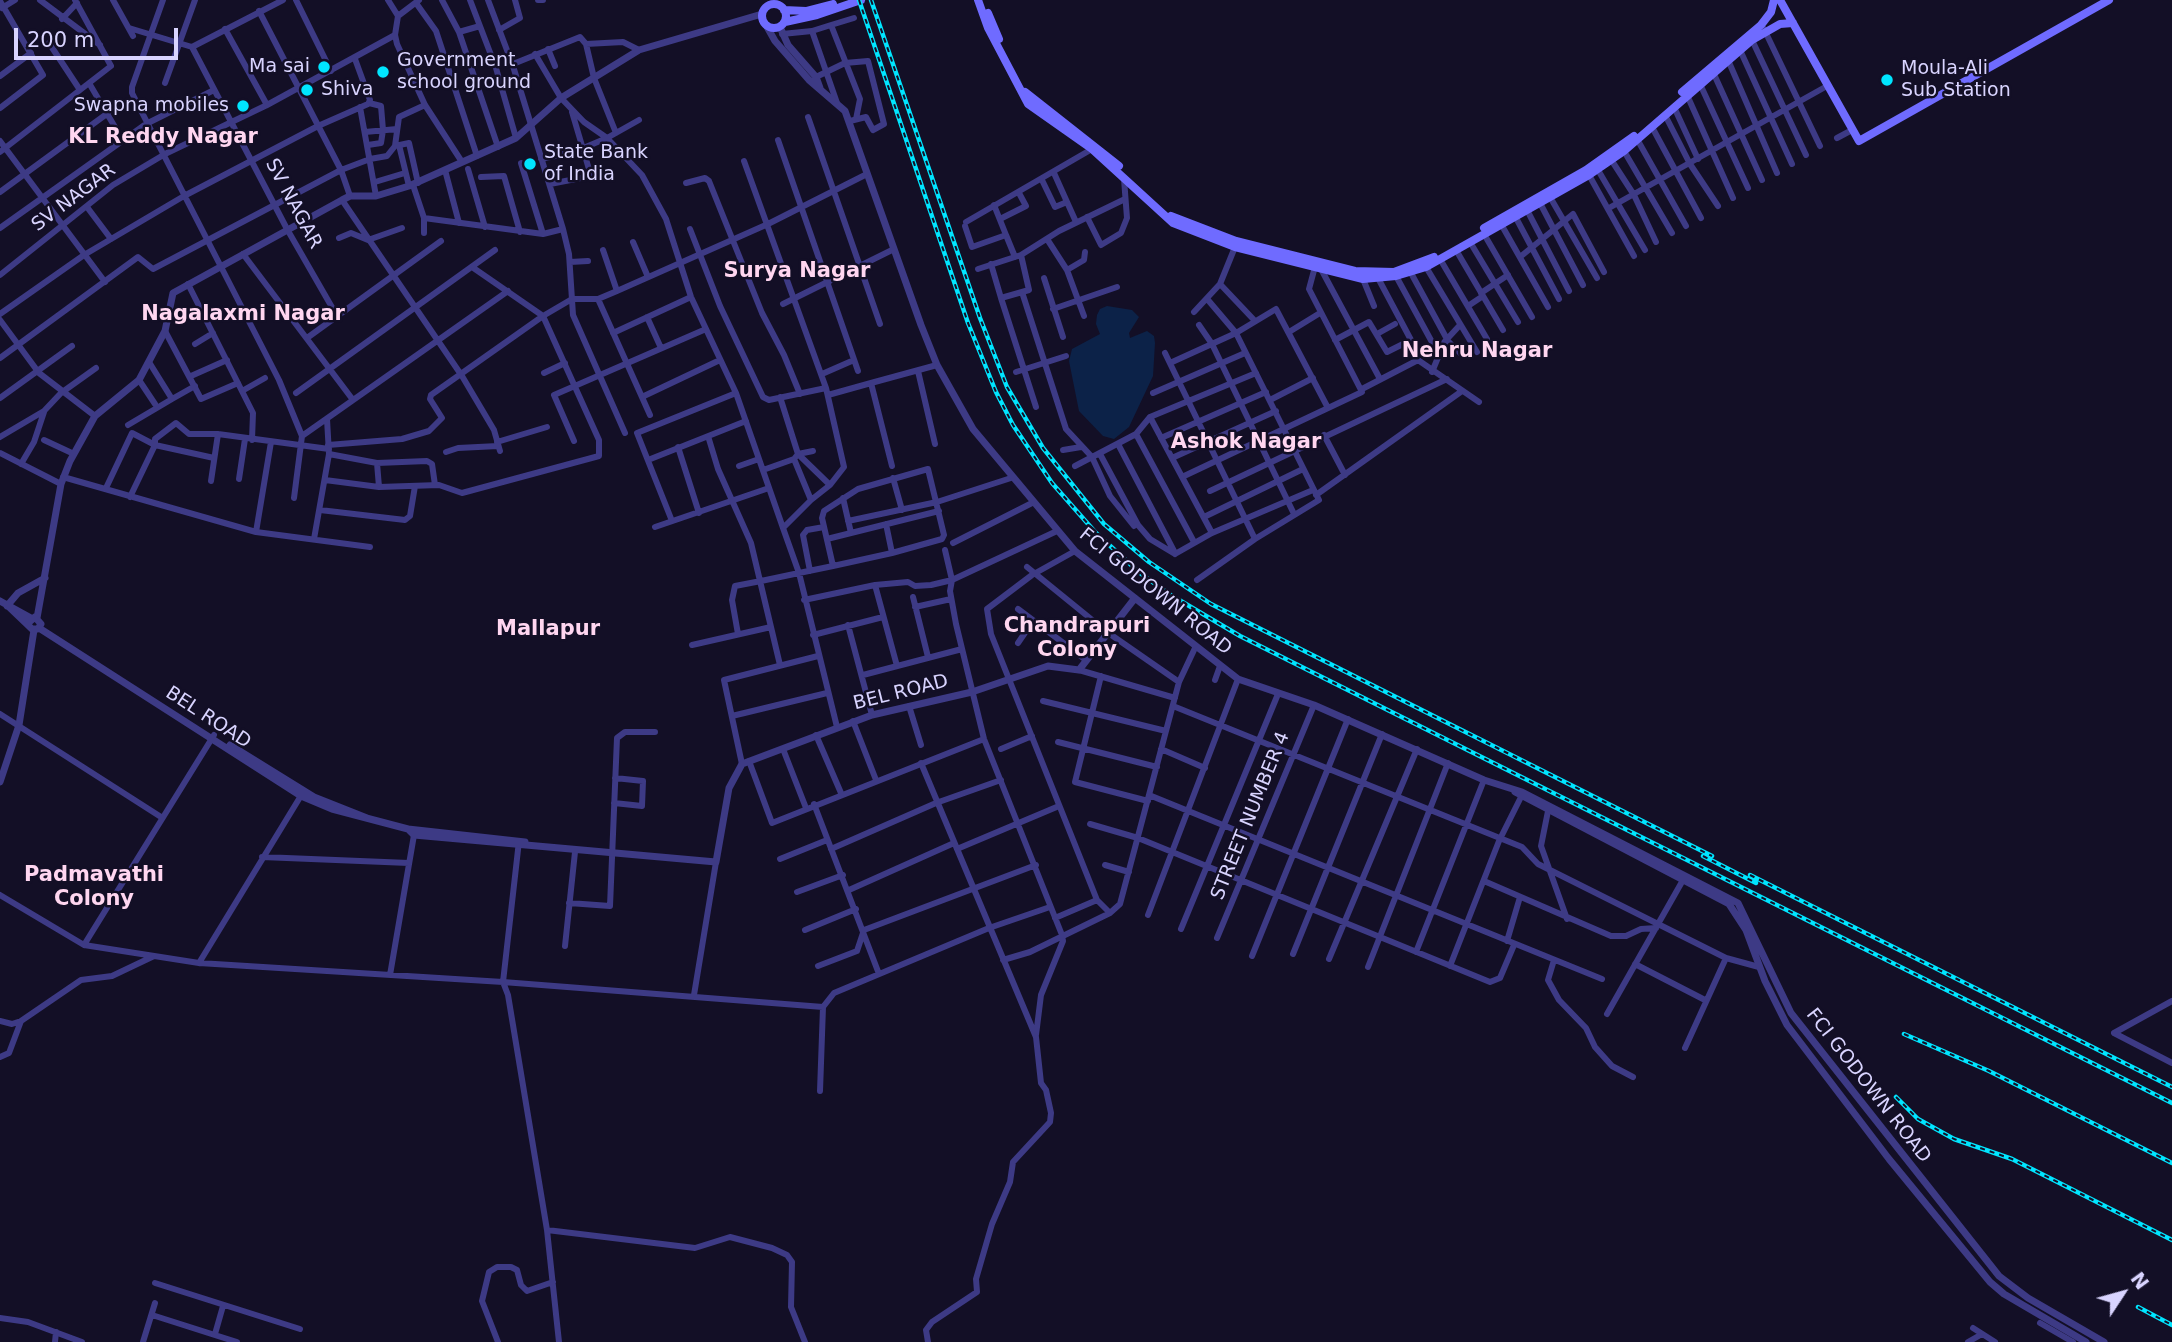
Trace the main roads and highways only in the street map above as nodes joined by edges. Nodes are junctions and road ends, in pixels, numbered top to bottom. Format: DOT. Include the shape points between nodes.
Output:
graph roads {
  1 [pos="861,0"];
  2 [pos="980,0"];
  3 [pos="1774,0"];
  4 [pos="1780,0"];
  5 [pos="2109,0"];
  6 [pos="843,3"];
  7 [pos="768,5"];
  8 [pos="785,10"];
  9 [pos="1793,23"];
  10 [pos="782,28"];
  11 [pos="1763,29"];
  12 [pos="1318,266"];
  1 -- 6 [label="main road"];
  2 -- 12 [label="main road" via="1030,99 1097,145 1168,213 1206,232"];
  2 -- 12 [label="main road" via="988,28 1028,104 1092,149 1173,223 1235,247"];
  3 -- 11 [label="main road"];
  4 -- 9 [label="main road"];
  5 -- 9 [label="main road" via="1859,141"];
  6 -- 8 [label="main road" via="806,11"];
  6 -- 10 [label="main road"];
  7 -- 8 [label="main road"];
  7 -- 10 [label="main road" via="766,25"];
  8 -- 10 [label="main road"];
  9 -- 11 [label="main road"];
  11 -- 12 [label="main road" via="1611,153 1439,255 1412,267 1372,273"];
  11 -- 12 [label="main road" via="1612,160 1440,260 1411,273 1363,279"];
}
